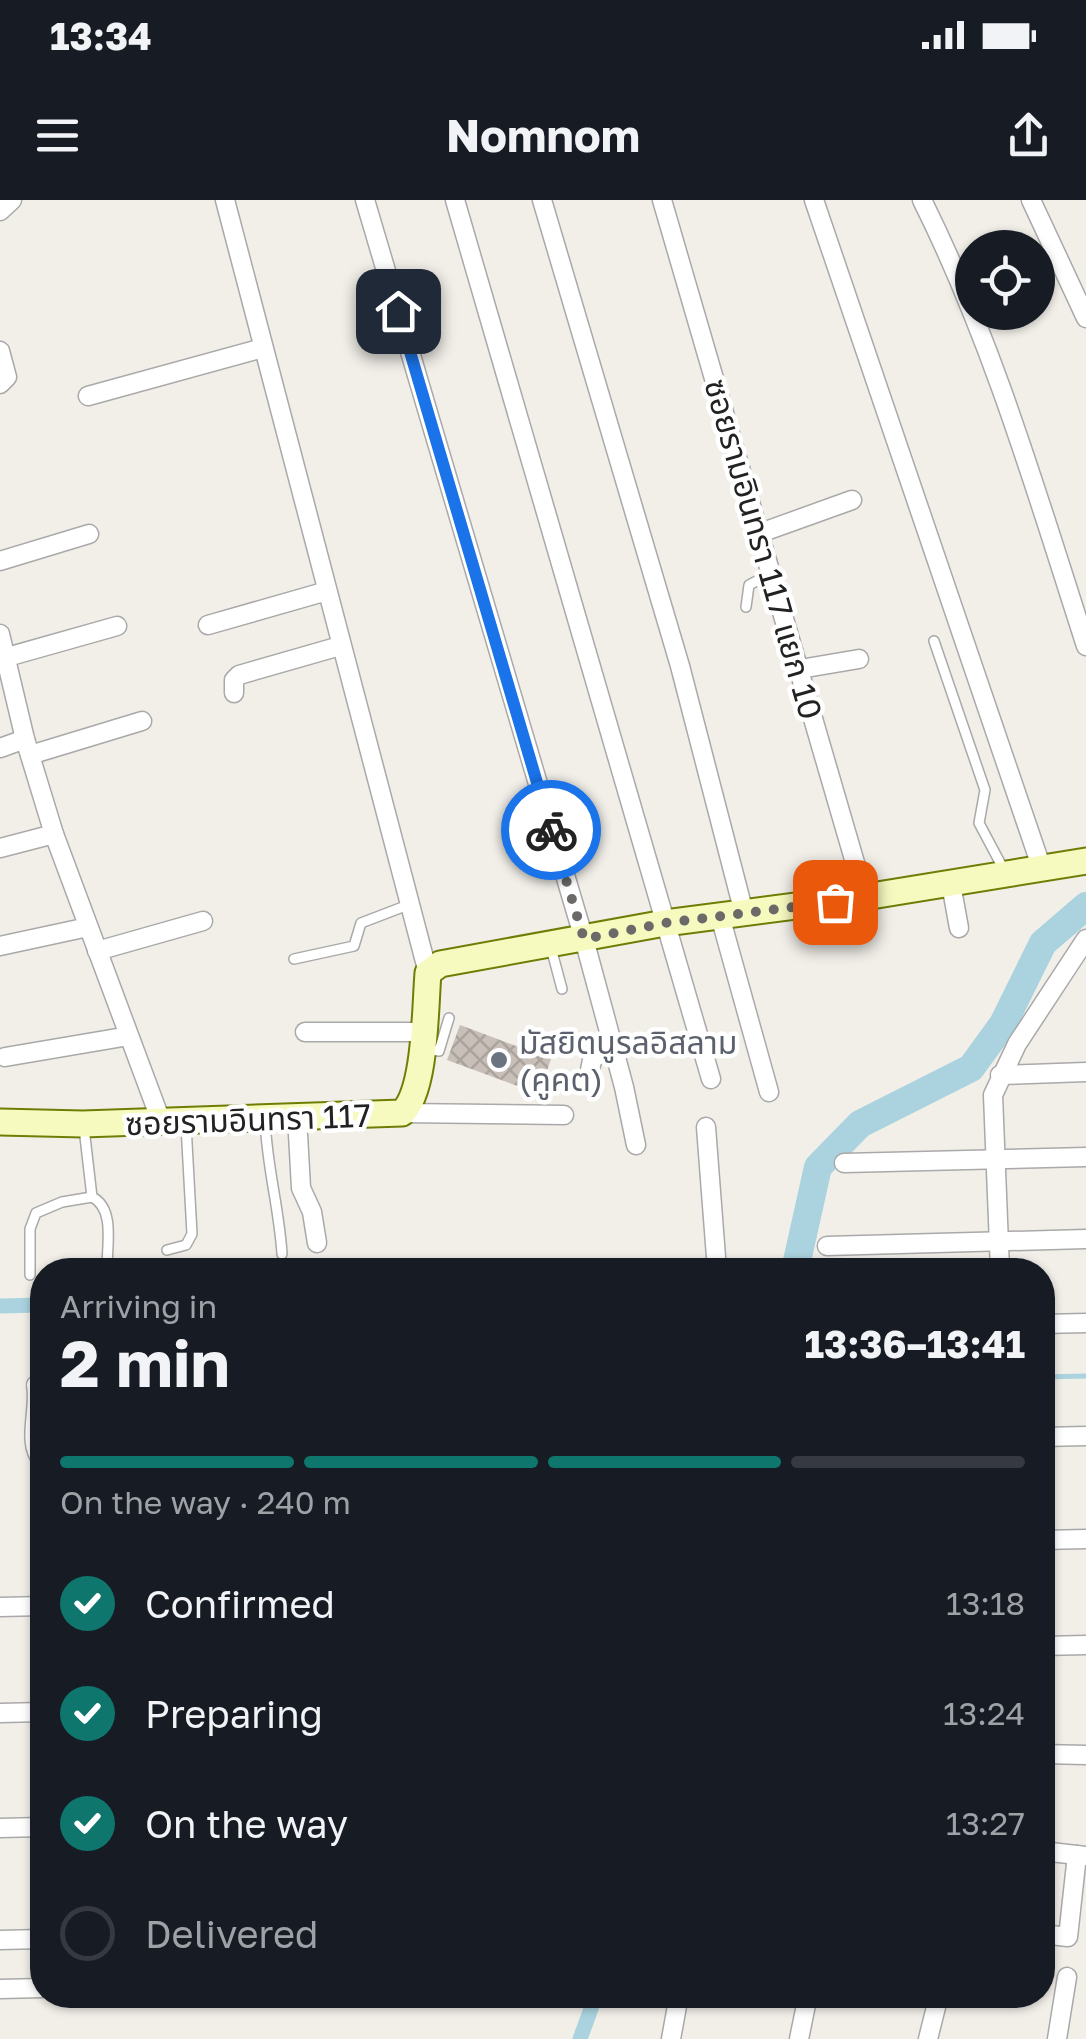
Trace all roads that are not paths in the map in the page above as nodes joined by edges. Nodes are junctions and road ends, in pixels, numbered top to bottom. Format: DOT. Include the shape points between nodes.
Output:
graph roads {
  1 [pos="12,200"];
  2 [pos="225,200"];
  3 [pos="365,200"];
  4 [pos="454,200"];
  5 [pos="542,200"];
  6 [pos="662,200"];
  7 [pos="814,200"];
  8 [pos="922,200"];
  9 [pos="1031,200"];
  10 [pos="0,211"];
  11 [pos="1086,318"];
  12 [pos="263,348"];
  13 [pos="0,352"];
  14 [pos="0,384"];
  15 [pos="88,396"];
  16 [pos="852,500"];
  17 [pos="760,533"];
  18 [pos="89,534"];
  19 [pos="0,561"];
  20 [pos="772,573"];
  21 [pos="327,592"];
  22 [pos="746,608"];
  23 [pos="208,625"];
  24 [pos="117,626"];
  25 [pos="0,634"];
  26 [pos="934,641"];
  27 [pos="340,646"];
  28 [pos="1086,646"];
  29 [pos="3,658"];
  30 [pos="859,659"];
  31 [pos="800,670"];
  32 [pos="234,692"];
  33 [pos="142,721"];
  34 [pos="27,747"];
  35 [pos="0,748"];
  36 [pos="54,834"];
  37 [pos="0,848"];
  38 [pos="1086,861"];
  39 [pos="1042,869"];
  40 [pos="1006,875"];
  41 [pos="950,884"];
  42 [pos="865,898"];
  43 [pos="408,905"];
  44 [pos="732,915"];
  45 [pos="203,922"];
  46 [pos="665,923"];
  47 [pos="88,927"];
  48 [pos="959,928"];
  49 [pos="584,939"];
  50 [pos="1084,943"];
  51 [pos="550,945"];
  52 [pos="0,946"];
  53 [pos="97,952"];
  54 [pos="294,958"];
  55 [pos="428,973"];
  56 [pos="562,990"];
  57 [pos="449,1018"];
  58 [pos="305,1032"];
  59 [pos="128,1036"];
  60 [pos="422,1040"];
  61 [pos="612,1043"];
  62 [pos="5,1057"];
  63 [pos="1086,1072"];
  64 [pos="1000,1075"];
  65 [pos="588,1080"];
  66 [pos="710,1080"];
  67 [pos="769,1092"];
  68 [pos="402,1113"];
  69 [pos="564,1115"];
  70 [pos="297,1116"];
  71 [pos="265,1117"];
  72 [pos="174,1120"];
  73 [pos="0,1122"];
  74 [pos="83,1124"];
  75 [pos="706,1128"];
  76 [pos="636,1145"];
  77 [pos="1086,1156"];
  78 [pos="994,1158"];
  79 [pos="844,1163"];
  80 [pos="92,1197"];
  81 [pos="1086,1239"];
  82 [pos="999,1242"];
  83 [pos="317,1243"];
  84 [pos="827,1246"];
  85 [pos="167,1250"];
  86 [pos="282,1254"];
  87 [pos="108,1258"];
  88 [pos="716,1258"];
  89 [pos="1000,1258"];
  90 [pos="30,1275"];
  91 [pos="1055,1324"];
  92 [pos="1086,1324"];
  93 [pos="1086,1436"];
  94 [pos="1055,1437"];
  95 [pos="1086,1538"];
  96 [pos="1055,1539"];
  97 [pos="30,1606"];
  98 [pos="0,1607"];
  99 [pos="1086,1645"];
  100 [pos="1055,1646"];
  101 [pos="0,1712"];
  102 [pos="30,1712"];
  103 [pos="1055,1754"];
  104 [pos="1086,1755"];
  105 [pos="30,1827"];
  106 [pos="0,1828"];
  107 [pos="1055,1853"];
  108 [pos="1081,1856"];
  109 [pos="1055,1936"];
  110 [pos="0,1940"];
  111 [pos="30,1940"];
  112 [pos="1066,1977"];
  113 [pos="30,1988"];
  114 [pos="0,1989"];
  115 [pos="677,2008"];
  116 [pos="805,2008"];
  117 [pos="935,2008"];
  118 [pos="671,2039"];
  119 [pos="799,2039"];
  120 [pos="928,2039"];
  121 [pos="1057,2039"];
  1 -- 10 [label="street"];
  2 -- 12 [label="street"];
  3 -- 49 [label="street"];
  4 -- 46 [label="street"];
  5 -- 44 [label="street" via="675,648"];
  6 -- 17 [label="street, ซอยรามอินทรา 117 แยก 10"];
  7 -- 39 [label="street"];
  8 -- 28 [label="street" via="1021,449"];
  9 -- 11 [label="street"];
  12 -- 15 [label="street"];
  12 -- 21 [label="street"];
  13 -- 14 [label="street" via="7,377"];
  16 -- 17 [label="street"];
  17 -- 20 [label="street, ซอยรามอินทรา 117 แยก 10"];
  18 -- 19 [label="street"];
  20 -- 22 [label="lane" via="748,585"];
  20 -- 31 [label="street, ซอยรามอินทรา 117 แยก 10"];
  21 -- 23 [label="street"];
  21 -- 27 [label="street"];
  24 -- 29 [label="street"];
  25 -- 29 [label="street"];
  26 -- 40 [label="lane" via="984,790 979,822"];
  27 -- 32 [label="street" via="239,675"];
  27 -- 43 [label="street"];
  29 -- 34 [label="street"];
  30 -- 31 [label="street"];
  31 -- 42 [label="street, ซอยรามอินทรา 117 แยก 10"];
  33 -- 34 [label="street"];
  34 -- 35 [label="street"];
  34 -- 36 [label="street"];
  36 -- 37 [label="street"];
  36 -- 47 [label="street"];
  38 -- 39 [label="street"];
  39 -- 40 [label="street"];
  40 -- 41 [label="street"];
  41 -- 42 [label="street"];
  41 -- 48 [label="street"];
  42 -- 44 [label="street"];
  43 -- 54 [label="lane" via="361,923 354,946"];
  43 -- 55 [label="street"];
  44 -- 46 [label="street"];
  44 -- 67 [label="street"];
  45 -- 53 [label="street"];
  46 -- 49 [label="street"];
  46 -- 66 [label="street"];
  47 -- 52 [label="street"];
  47 -- 53 [label="street"];
  49 -- 51 [label="street"];
  49 -- 61 [label="street"];
  50 -- 64 [label="street"];
  51 -- 55 [label="street" via="440,964"];
  51 -- 56 [label="lane"];
  53 -- 59 [label="street"];
  55 -- 60 [label="street, ซอยรามอินทรา 117"];
  57 -- 60 [label="lane" via="439,1051"];
  58 -- 60 [label="street"];
  59 -- 62 [label="street"];
  59 -- 72 [label="street"];
  60 -- 68 [label="street, ซอยรามอินทรา 117" via="416,1095"];
  61 -- 65 [label="street" via="592,1060"];
  61 -- 76 [label="street"];
  63 -- 64 [label="street"];
  64 -- 78 [label="street" via="992,1095"];
  68 -- 69 [label="street"];
  68 -- 70 [label="street, ซอยรามอินทรา 117"];
  70 -- 71 [label="street, ซอยรามอินทรา 117"];
  70 -- 83 [label="street" via="301,1188"];
  71 -- 72 [label="street, ซอยรามอินทรา 117"];
  71 -- 86 [label="lane"];
  72 -- 74 [label="street, ซอยรามอินทรา 117"];
  72 -- 85 [label="lane" via="192,1234 186,1245"];
  73 -- 74 [label="street, ซอยรามอินทรา 117"];
  74 -- 80 [label="lane"];
  75 -- 88 [label="street"];
  77 -- 78 [label="street"];
  78 -- 79 [label="street"];
  78 -- 82 [label="street"];
  80 -- 87 [label="lane" via="106,1211"];
  80 -- 90 [label="lane" via="36,1213"];
  81 -- 82 [label="street"];
  82 -- 84 [label="street"];
  82 -- 89 [label="street"];
  91 -- 92 [label="street"];
  93 -- 94 [label="street"];
  95 -- 96 [label="street"];
  97 -- 98 [label="street"];
  99 -- 100 [label="street"];
  101 -- 102 [label="street"];
  103 -- 104 [label="street"];
  105 -- 106 [label="street"];
  107 -- 108 [label="street"];
  108 -- 109 [label="street" via="1068,1938"];
  110 -- 111 [label="street"];
  112 -- 121 [label="street"];
  113 -- 114 [label="street"];
  115 -- 118 [label="street"];
  116 -- 119 [label="street"];
  117 -- 120 [label="street"];
}
